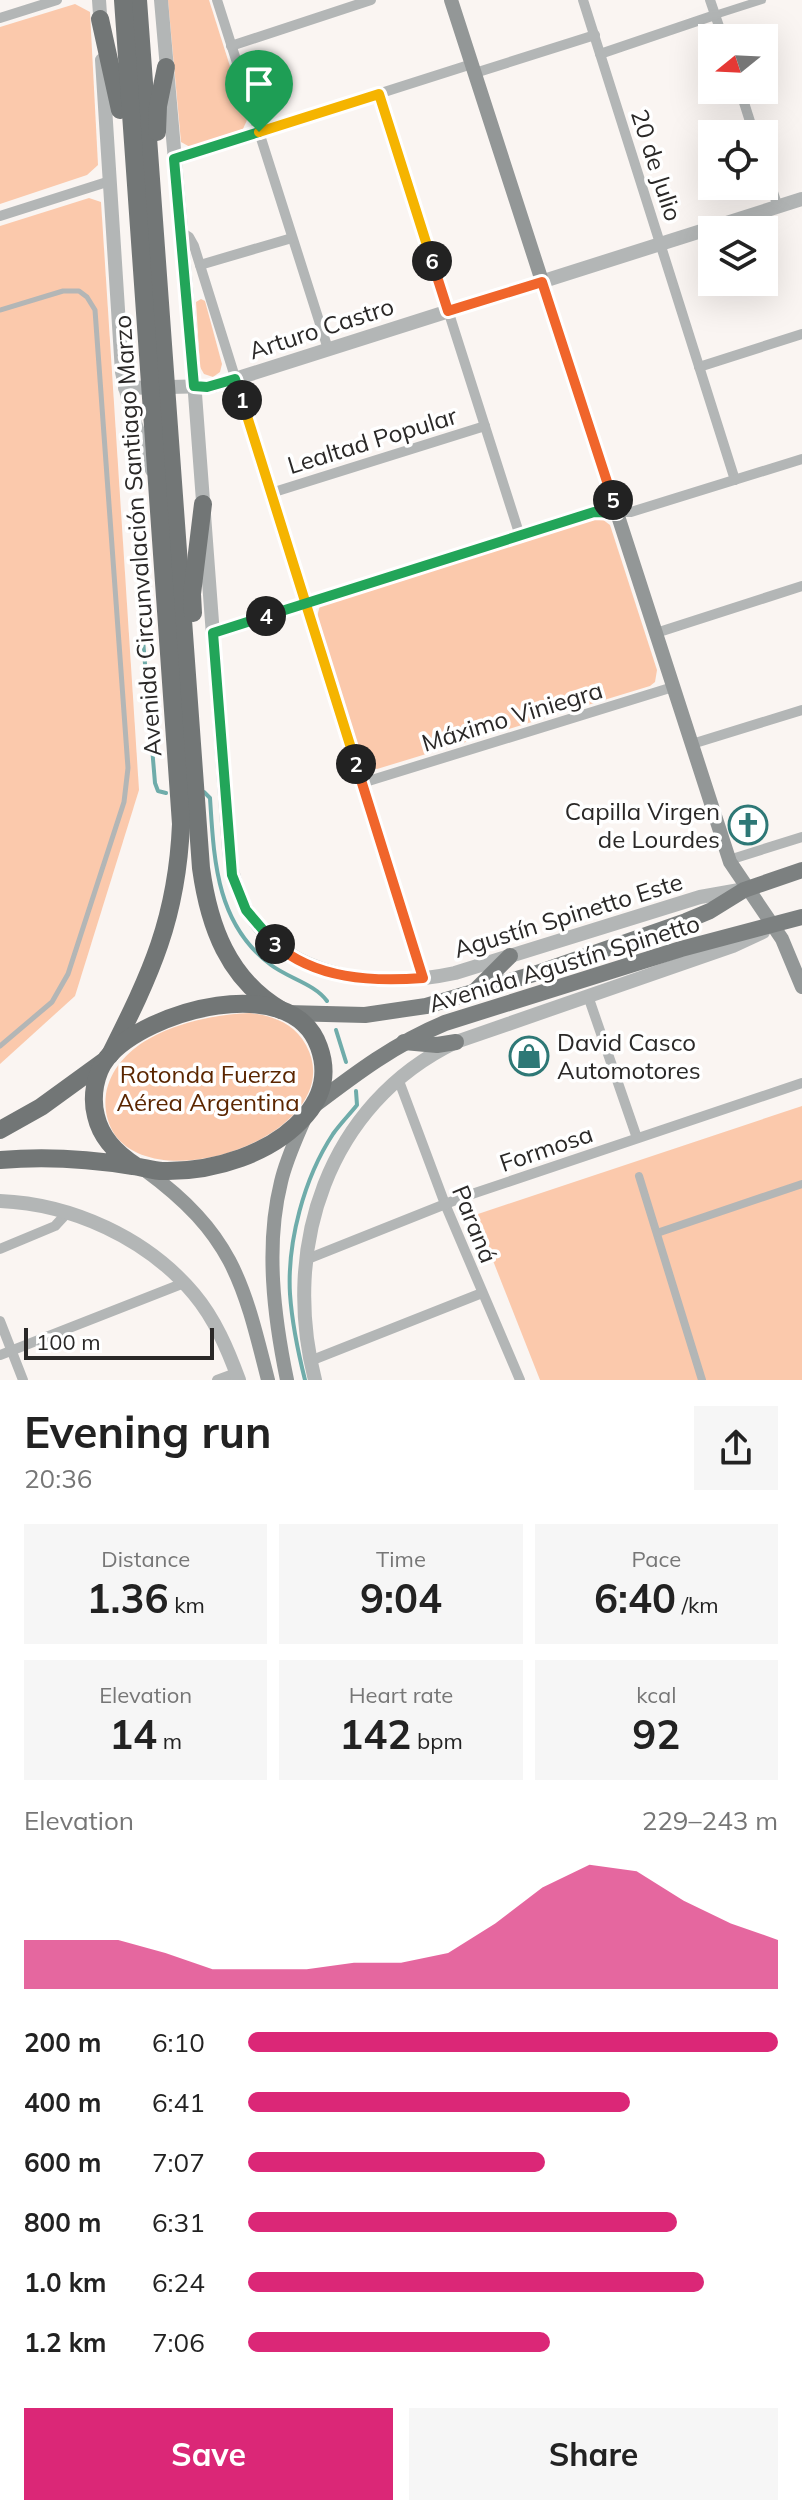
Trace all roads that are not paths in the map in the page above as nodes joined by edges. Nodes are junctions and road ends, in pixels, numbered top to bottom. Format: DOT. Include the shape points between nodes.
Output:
graph roads {
  1 [pos="15,0"];
  2 [pos="57,0"];
  3 [pos="99,0"];
  4 [pos="123,0"];
  5 [pos="138,0"];
  6 [pos="161,0"];
  7 [pos="217,0"];
  8 [pos="371,0"];
  9 [pos="451,0"];
  10 [pos="583,0"];
  11 [pos="710,0"];
  12 [pos="762,0"];
  13 [pos="18,12"];
  14 [pos="715,15"];
  15 [pos="0,18"];
  16 [pos="100,19"];
  17 [pos="718,24"];
  18 [pos="595,35"];
  19 [pos="231,46"];
  20 [pos="600,54"];
  21 [pos="166,67"];
  22 [pos="473,68"];
  23 [pos="379,94"];
  24 [pos="259,132"];
  25 [pos="174,159"];
  26 [pos="110,181"];
  27 [pos="802,199"];
  28 [pos="776,200"];
  29 [pos="778,207"];
  30 [pos="0,216"];
  31 [pos="181,232"];
  32 [pos="292,238"];
  33 [pos="661,244"];
  34 [pos="200,265"];
  35 [pos="542,282"];
  36 [pos="144,299"];
  37 [pos="0,310"];
  38 [pos="448,311"];
  39 [pos="161,322"];
  40 [pos="802,334"];
  41 [pos="328,349"];
  42 [pos="699,367"];
  43 [pos="235,379"];
  44 [pos="158,386"];
  45 [pos="194,386"];
  46 [pos="125,388"];
  47 [pos="485,426"];
  48 [pos="802,459"];
  49 [pos="735,480"];
  50 [pos="157,484"];
  51 [pos="271,493"];
  52 [pos="203,504"];
  53 [pos="617,513"];
  54 [pos="520,536"];
  55 [pos="802,586"];
  56 [pos="306,604"];
  57 [pos="213,633"];
  58 [pos="656,633"];
  59 [pos="673,687"];
  60 [pos="802,710"];
  61 [pos="692,744"];
  62 [pos="193,779"];
  63 [pos="362,783"];
  64 [pos="802,837"];
  65 [pos="729,860"];
  66 [pos="802,870"];
  67 [pos="749,888"];
  68 [pos="802,917"];
  69 [pos="774,926"];
  70 [pos="510,956"];
  71 [pos="423,978"];
  72 [pos="802,987"];
  73 [pos="471,993"];
  74 [pos="588,996"];
  75 [pos="284,1012"];
  76 [pos="404,1042"];
  77 [pos="456,1042"];
  78 [pos="0,1046"];
  79 [pos="107,1058"];
  80 [pos="399,1081"];
  81 [pos="802,1083"];
  82 [pos="309,1111"];
  83 [pos="0,1130"];
  84 [pos="637,1138"];
  85 [pos="0,1160"];
  86 [pos="140,1167"];
  87 [pos="639,1176"];
  88 [pos="802,1184"];
  89 [pos="0,1201"];
  90 [pos="445,1204"];
  91 [pos="67,1213"];
  92 [pos="657,1233"];
  93 [pos="0,1249"];
  94 [pos="305,1260"];
  95 [pos="184,1283"];
  96 [pos="482,1293"];
  97 [pos="0,1321"];
  98 [pos="12,1351"];
  99 [pos="0,1355"];
  100 [pos="310,1361"];
  101 [pos="238,1376"];
  102 [pos="23,1380"];
  103 [pos="217,1380"];
  104 [pos="268,1380"];
  105 [pos="287,1380"];
  106 [pos="315,1380"];
  107 [pos="520,1380"];
  108 [pos="702,1380"];
  1 -- 13 [label="street"];
  2 -- 13 [label="street"];
  3 -- 16 [label="street"];
  4 -- 36 [label="highway, Avenida Circunvalación Santiago Marzo"];
  5 -- 39 [label="highway, Avenida Circunvalación Santiago Marzo"];
  6 -- 21 [label="street, Agustín Spinetto Este"];
  7 -- 19 [label="street"];
  8 -- 19 [label="street"];
  9 -- 22 [label="main road"];
  10 -- 18 [label="street, 20 de Julio"];
  11 -- 14 [label="street"];
  12 -- 14 [label="street"];
  13 -- 15 [label="street"];
  14 -- 17 [label="street"];
  14 -- 20 [label="street"];
  16 -- 26 [label="street"];
  16 -- 36 [label="highway" via="118,92 127,214"];
  18 -- 20 [label="street, 20 de Julio"];
  18 -- 22 [label="street"];
  19 -- 24 [label="street"];
  20 -- 33 [label="street, 20 de Julio"];
  21 -- 25 [label="street, Agustín Spinetto Este"];
  21 -- 39 [label="highway" via="157,120 165,240"];
  22 -- 23 [label="street"];
  22 -- 35 [label="main road"];
  23 -- 24 [label="street"];
  23 -- 38 [label="street"];
  24 -- 25 [label="street"];
  24 -- 32 [label="street"];
  25 -- 31 [label="street, Agustín Spinetto Este"];
  26 -- 30 [label="street"];
  26 -- 46 [label="street"];
  27 -- 29 [label="street, Arturo Castro"];
  28 -- 29 [label="street"];
  29 -- 33 [label="street, Arturo Castro"];
  31 -- 34 [label="street" via="191,239"];
  31 -- 45 [label="street, Agustín Spinetto Este"];
  32 -- 34 [label="street"];
  32 -- 41 [label="street"];
  33 -- 35 [label="street, Arturo Castro"];
  33 -- 42 [label="street, 20 de Julio"];
  34 -- 43 [label="street"];
  35 -- 38 [label="street, Arturo Castro"];
  35 -- 53 [label="main road"];
  36 -- 44 [label="highway, Avenida Circunvalación Santiago Marzo"];
  37 -- 78 [label="lane" via="69,290 87,297 95,310 128,768 124,802 68,974 52,1002"];
  38 -- 41 [label="street, Arturo Castro"];
  38 -- 47 [label="street"];
  39 -- 44 [label="highway, Avenida Circunvalación Santiago Marzo"];
  40 -- 42 [label="street"];
  41 -- 43 [label="street, Arturo Castro"];
  42 -- 49 [label="street, 20 de Julio"];
  43 -- 45 [label="street, Arturo Castro"];
  43 -- 51 [label="street"];
  44 -- 45 [label="street, Arturo Castro"];
  44 -- 46 [label="street, Arturo Castro"];
  44 -- 50 [label="highway, Avenida Circunvalación Santiago Marzo"];
  44 -- 62 [label="highway, Avenida Circunvalación Santiago Marzo"];
  45 -- 52 [label="street, Agustín Spinetto Este"];
  46 -- 50 [label="street"];
  47 -- 51 [label="street, Lealtad Popular"];
  47 -- 54 [label="street"];
  48 -- 49 [label="street"];
  49 -- 53 [label="street"];
  50 -- 79 [label="highway, Avenida Circunvalación Santiago Marzo" via="179,851 162,941"];
  51 -- 56 [label="street"];
  52 -- 57 [label="street, Agustín Spinetto Este"];
  52 -- 62 [label="highway" via="192,594 198,697"];
  53 -- 54 [label="street" via="598,511"];
  53 -- 58 [label="main road"];
  54 -- 56 [label="street"];
  55 -- 58 [label="street"];
  56 -- 57 [label="street"];
  56 -- 63 [label="street"];
  57 -- 71 [label="street, Agustín Spinetto Este" via="229,850 246,910 288,955 310,966 345,976"];
  58 -- 59 [label="main road"];
  59 -- 61 [label="main road"];
  59 -- 63 [label="street, Máximo Viniegra"];
  60 -- 61 [label="street"];
  61 -- 65 [label="main road"];
  62 -- 75 [label="highway, Avenida Circunvalación Santiago Marzo" via="201,868 214,927 238,973"];
  63 -- 71 [label="street"];
  64 -- 65 [label="street"];
  65 -- 67 [label="main road"];
  66 -- 67 [label="main road, Avenida Agustín Spinetto"];
  67 -- 69 [label="main road"];
  67 -- 70 [label="street, Agustín Spinetto Este" via="705,896"];
  67 -- 73 [label="main road, Avenida Agustín Spinetto" via="689,919"];
  68 -- 69 [label="main road, Avenida Agustín Spinetto"];
  69 -- 72 [label="main road"];
  69 -- 74 [label="street" via="733,946"];
  69 -- 76 [label="main road, Avenida Agustín Spinetto" via="459,1017"];
  70 -- 71 [label="street, Agustín Spinetto Este"];
  70 -- 73 [label="main road"];
  73 -- 75 [label="main road, Avenida Agustín Spinetto" via="373,1014"];
  74 -- 77 [label="street"];
  74 -- 84 [label="street"];
  75 -- 79 [label="highway" via="245,1003 200,1009 146,1029"];
  75 -- 82 [label="highway" via="308,1029 321,1053 323,1081"];
  76 -- 77 [label="main road"];
  76 -- 82 [label="main road, Avenida Agustín Spinetto"];
  77 -- 80 [label="street"];
  79 -- 83 [label="highway"];
  79 -- 86 [label="highway" via="95,1089 96,1117 111,1146"];
  80 -- 90 [label="street, Paraná"];
  80 -- 94 [label="street" via="361,1119 335,1160 314,1215"];
  81 -- 84 [label="street, Formosa"];
  82 -- 86 [label="highway" via="281,1137 242,1157 187,1170"];
  82 -- 105 [label="main road" via="283,1172 275,1218 275,1292"];
  84 -- 90 [label="street, Formosa"];
  85 -- 86 [label="highway" via="44,1158"];
  86 -- 104 [label="main road" via="193,1209 232,1262"];
  87 -- 92 [label="street"];
  88 -- 92 [label="street"];
  89 -- 91 [label="street"];
  90 -- 94 [label="street, Formosa"];
  90 -- 96 [label="street, Paraná"];
  91 -- 93 [label="street" via="50,1229"];
  91 -- 95 [label="street" via="134,1244"];
  92 -- 108 [label="street"];
  94 -- 100 [label="street" via="304,1324"];
  95 -- 98 [label="street"];
  95 -- 101 [label="street" via="211,1319"];
  96 -- 100 [label="street"];
  96 -- 107 [label="street, Paraná"];
  97 -- 98 [label="street"];
  98 -- 99 [label="street"];
  98 -- 102 [label="street"];
  100 -- 106 [label="street"];
  101 -- 103 [label="street"];
}
